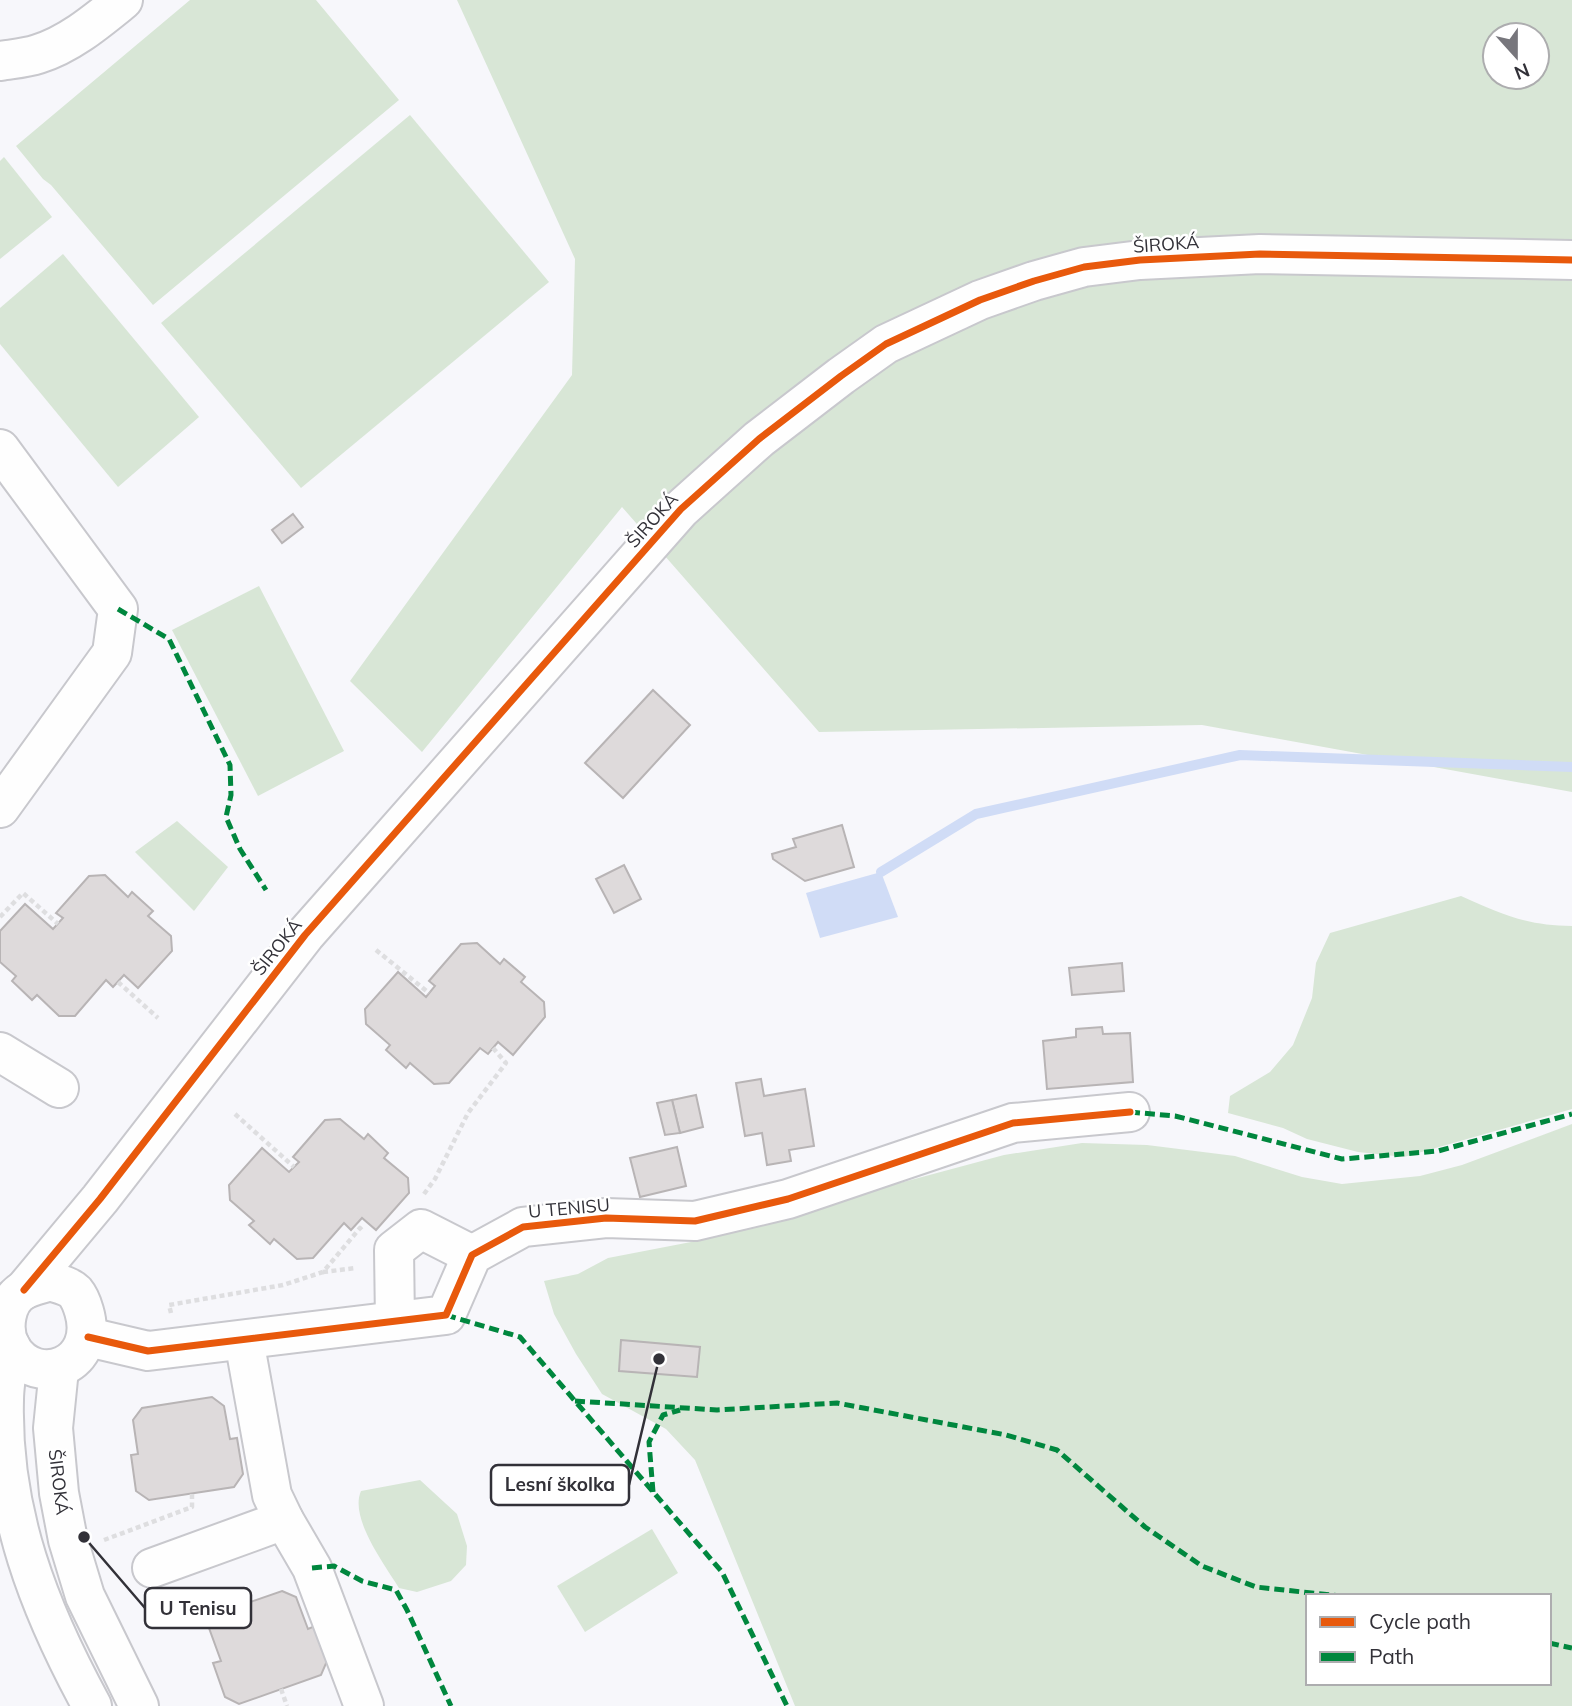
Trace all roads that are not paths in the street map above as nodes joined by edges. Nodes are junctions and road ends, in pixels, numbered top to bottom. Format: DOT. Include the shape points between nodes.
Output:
graph roads {
  1 [pos="122,0"];
  2 [pos="0,61"];
  3 [pos="1572,260"];
  4 [pos="0,449"];
  5 [pos="3,803"];
  6 [pos="0,1052"];
  7 [pos="59,1088"];
  8 [pos="1130,1112"];
  9 [pos="100,1199"];
  10 [pos="472,1255"];
  11 [pos="73,1290"];
  12 [pos="10,1317"];
  13 [pos="394,1321"];
  14 [pos="88,1337"];
  15 [pos="244,1340"];
  16 [pos="59,1369"];
  17 [pos="284,1520"];
  18 [pos="152,1568"];
  19 [pos="92,1706"];
  20 [pos="139,1706"];
  21 [pos="364,1706"];
  1 -- 2 [label="street" via="66,41 39,54"];
  3 -- 9 [label="street, ŠIROKÁ" via="1260,254 1098,265 980,300 886,344 759,439 681,509 305,935"];
  4 -- 5 [label="street" via="118,609 112,653"];
  6 -- 7 [label="street"];
  8 -- 10 [label="street, U TENISU" via="1013,1123 788,1199 695,1221 606,1218 523,1227"];
  9 -- 11 [label="street, ŠIROKÁ"];
  9 -- 12 [label="street, ŠIROKÁ"];
  10 -- 13 [label="street" via="446,1315"];
  10 -- 13 [label="street" via="421,1229 394,1250"];
  11 -- 12 [label="street" via="50,1281"];
  11 -- 14 [label="street" via="84,1310"];
  12 -- 16 [label="street" via="23,1362"];
  12 -- 19 [label="street" via="4,1397 9,1488 20,1537 50,1623"];
  13 -- 15 [label="street"];
  14 -- 15 [label="street" via="148,1351"];
  14 -- 16 [label="street" via="79,1353"];
  15 -- 17 [label="street" via="272,1495"];
  16 -- 20 [label="street, ŠIROKÁ" via="53,1429 68,1540 85,1596"];
  17 -- 18 [label="street"];
  17 -- 21 [label="street" via="312,1568"];
}
